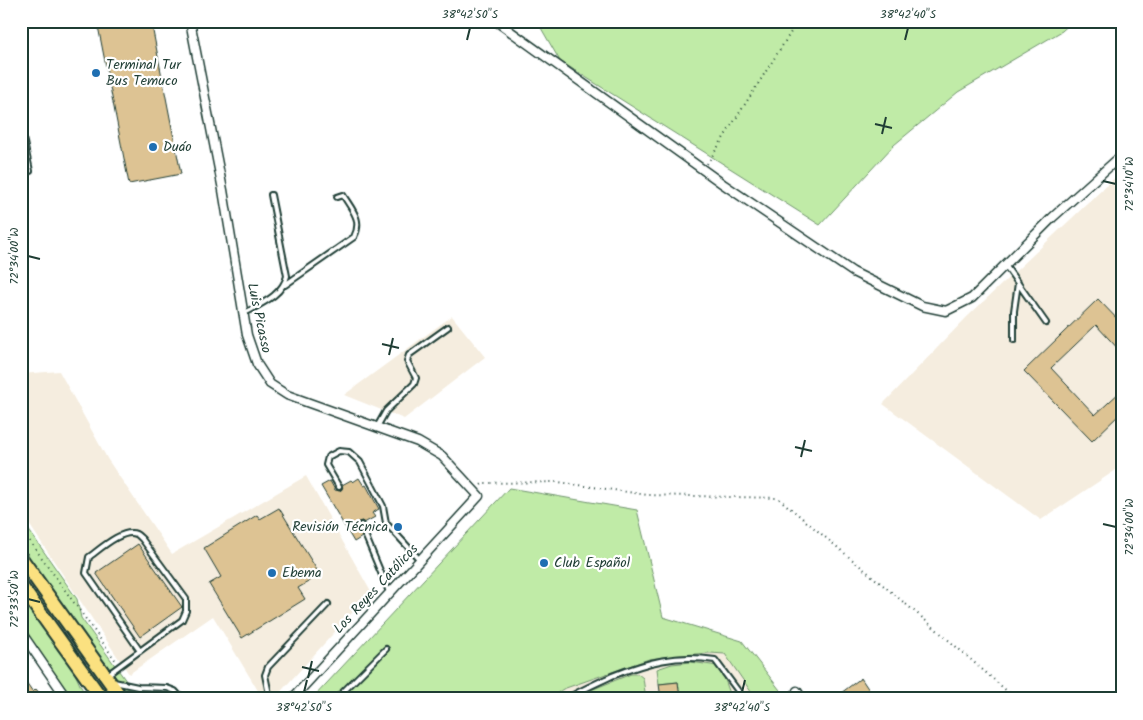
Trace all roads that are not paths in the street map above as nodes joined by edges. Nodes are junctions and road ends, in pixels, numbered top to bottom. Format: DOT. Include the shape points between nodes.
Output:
graph roads {
  1 [pos="190,21"];
  2 [pos="496,21"];
  3 [pos="21,128"];
  4 [pos="1122,155"];
  5 [pos="30,171"];
  6 [pos="270,195"];
  7 [pos="337,197"];
  8 [pos="1005,265"];
  9 [pos="1018,284"];
  10 [pos="285,285"];
  11 [pos="244,314"];
  12 [pos="1046,323"];
  13 [pos="448,327"];
  14 [pos="1014,340"];
  15 [pos="377,428"];
  16 [pos="339,487"];
  17 [pos="21,496"];
  18 [pos="479,496"];
  19 [pos="21,511"];
  20 [pos="362,525"];
  21 [pos="21,558"];
  22 [pos="420,560"];
  23 [pos="21,586"];
  24 [pos="390,593"];
  25 [pos="25,594"];
  26 [pos="328,604"];
  27 [pos="21,632"];
  28 [pos="386,648"];
  29 [pos="140,651"];
  30 [pos="81,669"];
  31 [pos="107,678"];
  32 [pos="797,691"];
  33 [pos="67,699"];
  34 [pos="92,699"];
  35 [pos="102,699"];
  36 [pos="122,699"];
  37 [pos="182,699"];
  38 [pos="270,699"];
  39 [pos="292,699"];
  40 [pos="336,699"];
  41 [pos="566,699"];
  42 [pos="744,699"];
  43 [pos="802,699"];
  1 -- 11 [label="street, Luis Picasso"];
  2 -- 8 [label="street" via="703,170 853,272 922,306 946,311 963,303"];
  3 -- 5 [label="lane"];
  4 -- 8 [label="street"];
  6 -- 10 [label="lane"];
  7 -- 10 [label="lane" via="343,195 358,221 354,237"];
  8 -- 9 [label="lane"];
  9 -- 12 [label="lane"];
  9 -- 14 [label="lane"];
  10 -- 11 [label="lane"];
  11 -- 15 [label="street, Luis Picasso" via="257,364 270,384 287,395"];
  13 -- 15 [label="lane" via="408,355 407,361 416,378 414,384 386,411"];
  15 -- 18 [label="street, Luis Picasso" via="418,442 442,456"];
  16 -- 22 [label="lane" via="326,465 328,457 338,451 349,452 360,462 384,506 386,523"];
  17 -- 19 [label="lane"];
  18 -- 22 [label="street, Los Reyes Católicos"];
  20 -- 24 [label="lane"];
  21 -- 31 [label="main road"];
  22 -- 24 [label="street, Los Reyes Católicos"];
  23 -- 25 [label="main road"];
  24 -- 39 [label="street, Los Reyes Católicos"];
  25 -- 30 [label="main road"];
  26 -- 38 [label="lane" via="268,667 264,675"];
  27 -- 33 [label="street"];
  28 -- 40 [label="lane"];
  29 -- 29 [label="lane" via="182,620 186,600 142,539 135,533 129,533 122,534 89,558 86,573"];
  29 -- 31 [label="lane"];
  30 -- 34 [label="main road"];
  30 -- 35 [label="main road"];
  31 -- 36 [label="main road"];
  31 -- 37 [label="lane" via="134,686 166,688 175,691"];
  32 -- 43 [label="street"];
  41 -- 42 [label="lane" via="643,664 669,658 696,657 715,660"];
}
